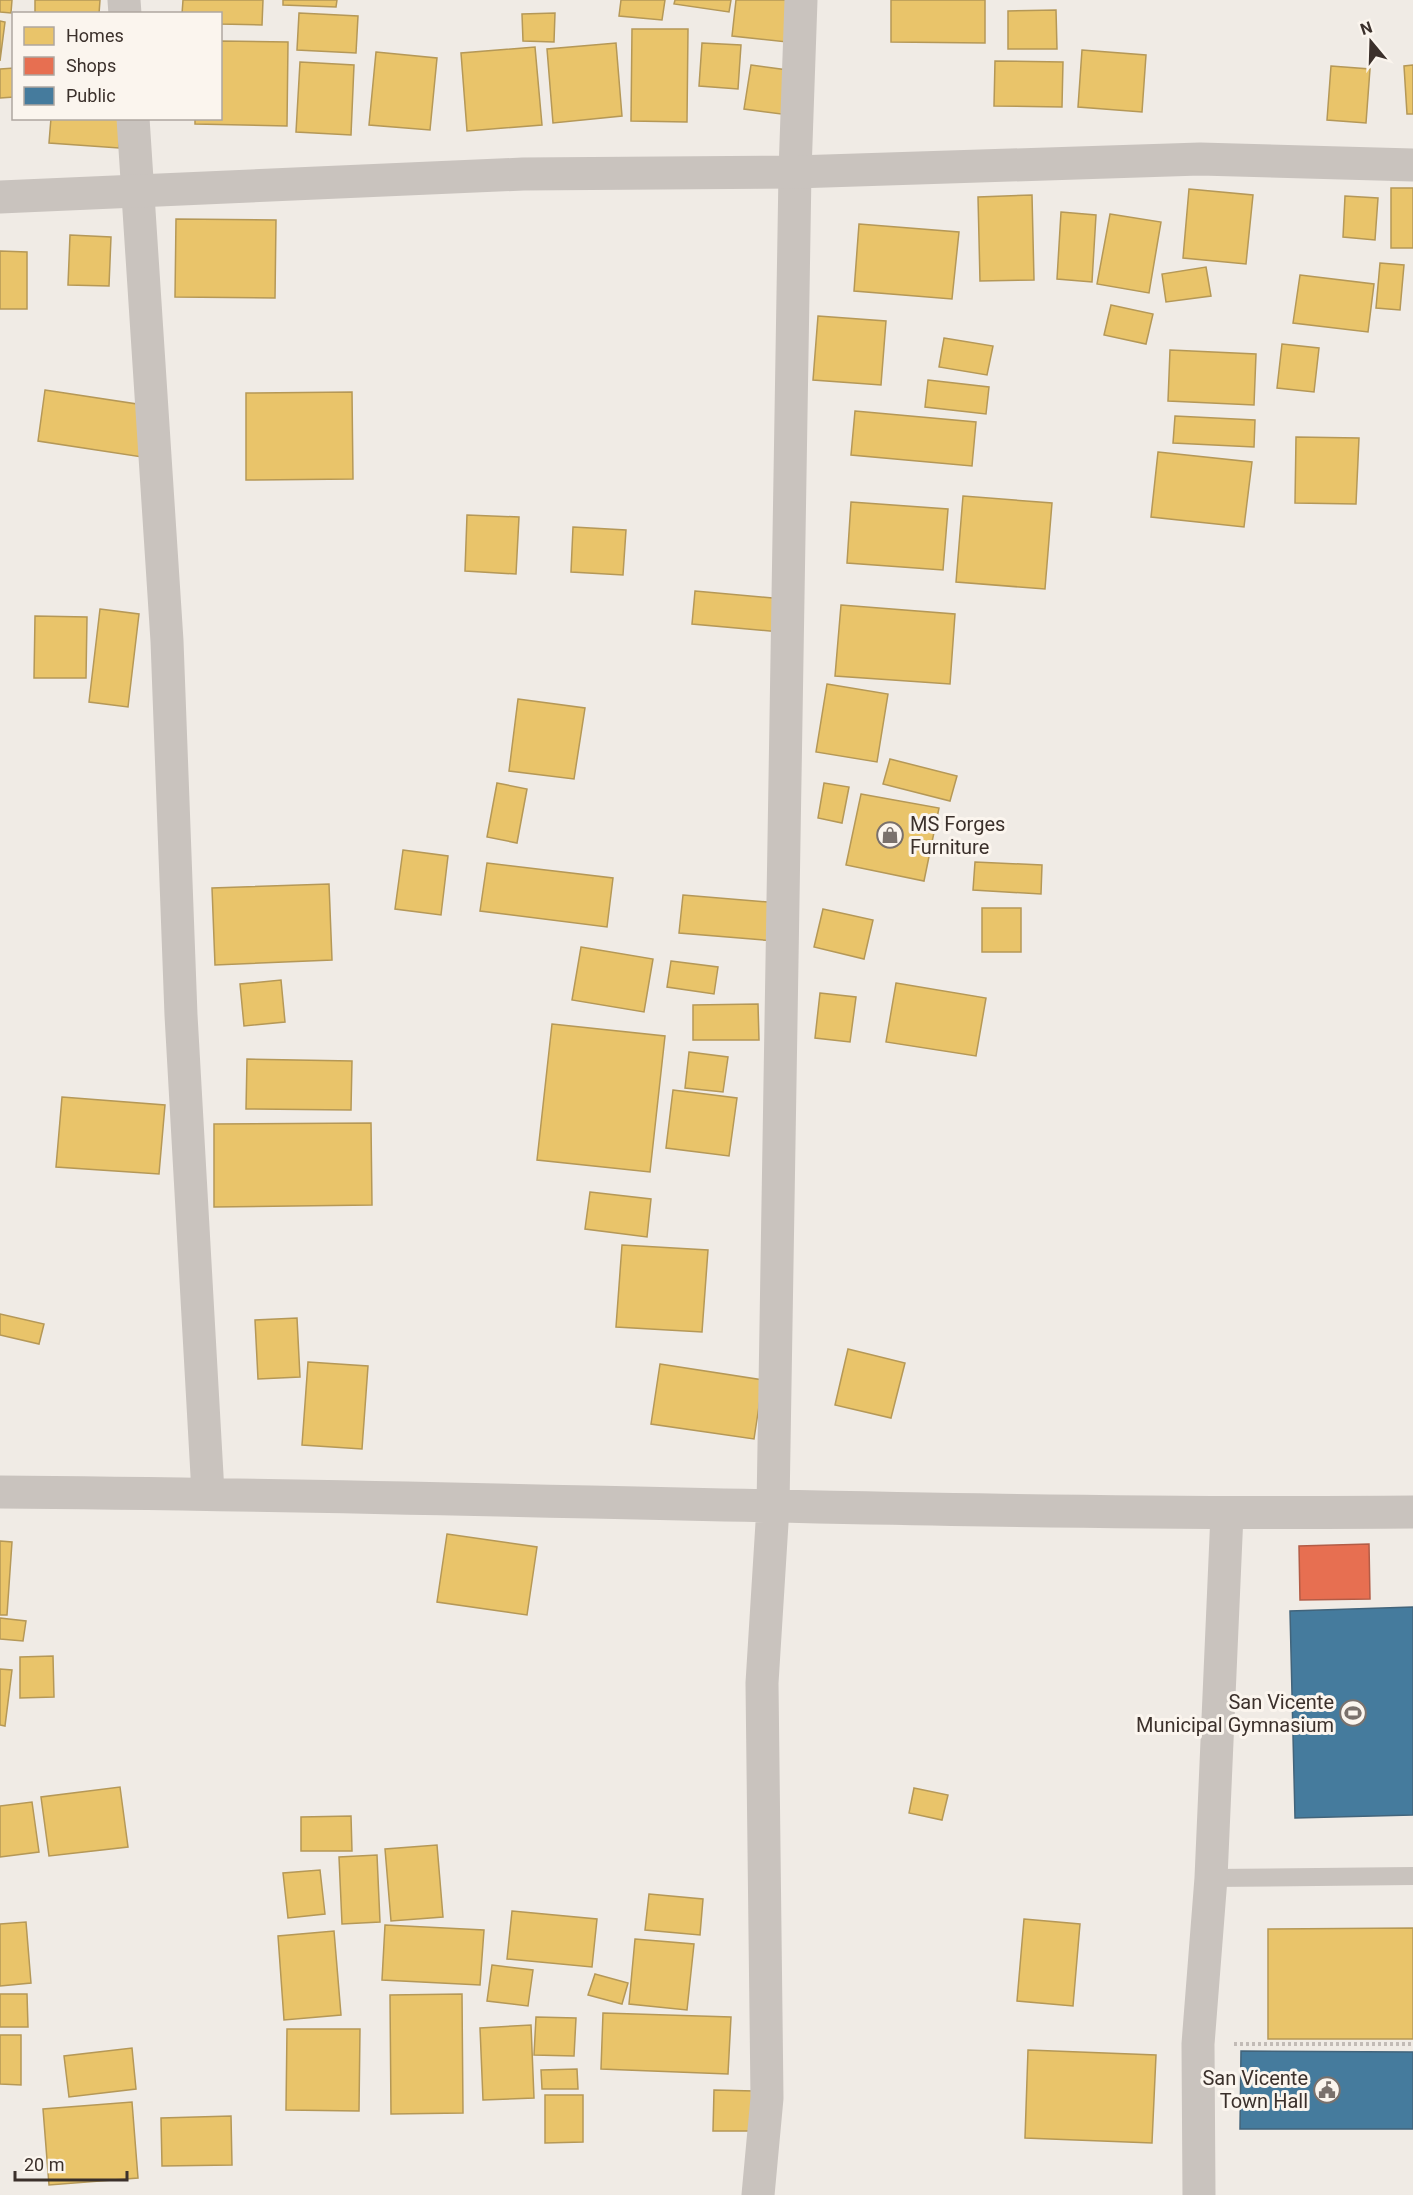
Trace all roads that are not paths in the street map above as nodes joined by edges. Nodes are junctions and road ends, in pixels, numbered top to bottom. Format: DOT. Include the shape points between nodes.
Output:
graph roads {
  1 [pos="801,0"];
  2 [pos="133,120"];
  3 [pos="1413,165"];
  4 [pos="795,172"];
  5 [pos="139,189"];
  6 [pos="0,197"];
  7 [pos="0,1492"];
  8 [pos="208,1493"];
  9 [pos="773,1507"];
  10 [pos="1413,1512"];
  11 [pos="1227,1514"];
  12 [pos="1413,1876"];
  13 [pos="1211,1878"];
  14 [pos="758,2195"];
  15 [pos="1199,2195"];
  1 -- 4 [label="street"];
  2 -- 5 [label="street"];
  3 -- 4 [label="street" via="1200,159"];
  4 -- 5 [label="street" via="523,174"];
  4 -- 9 [label="street"];
  5 -- 6 [label="street"];
  5 -- 8 [label="street" via="167,641 181,1015"];
  7 -- 8 [label="street"];
  8 -- 9 [label="street"];
  9 -- 11 [label="street"];
  9 -- 14 [label="street" via="762,1683 767,2098"];
  10 -- 11 [label="street"];
  11 -- 13 [label="street"];
  12 -- 13 [label="lane"];
  13 -- 15 [label="street" via="1198,2044"];
}
